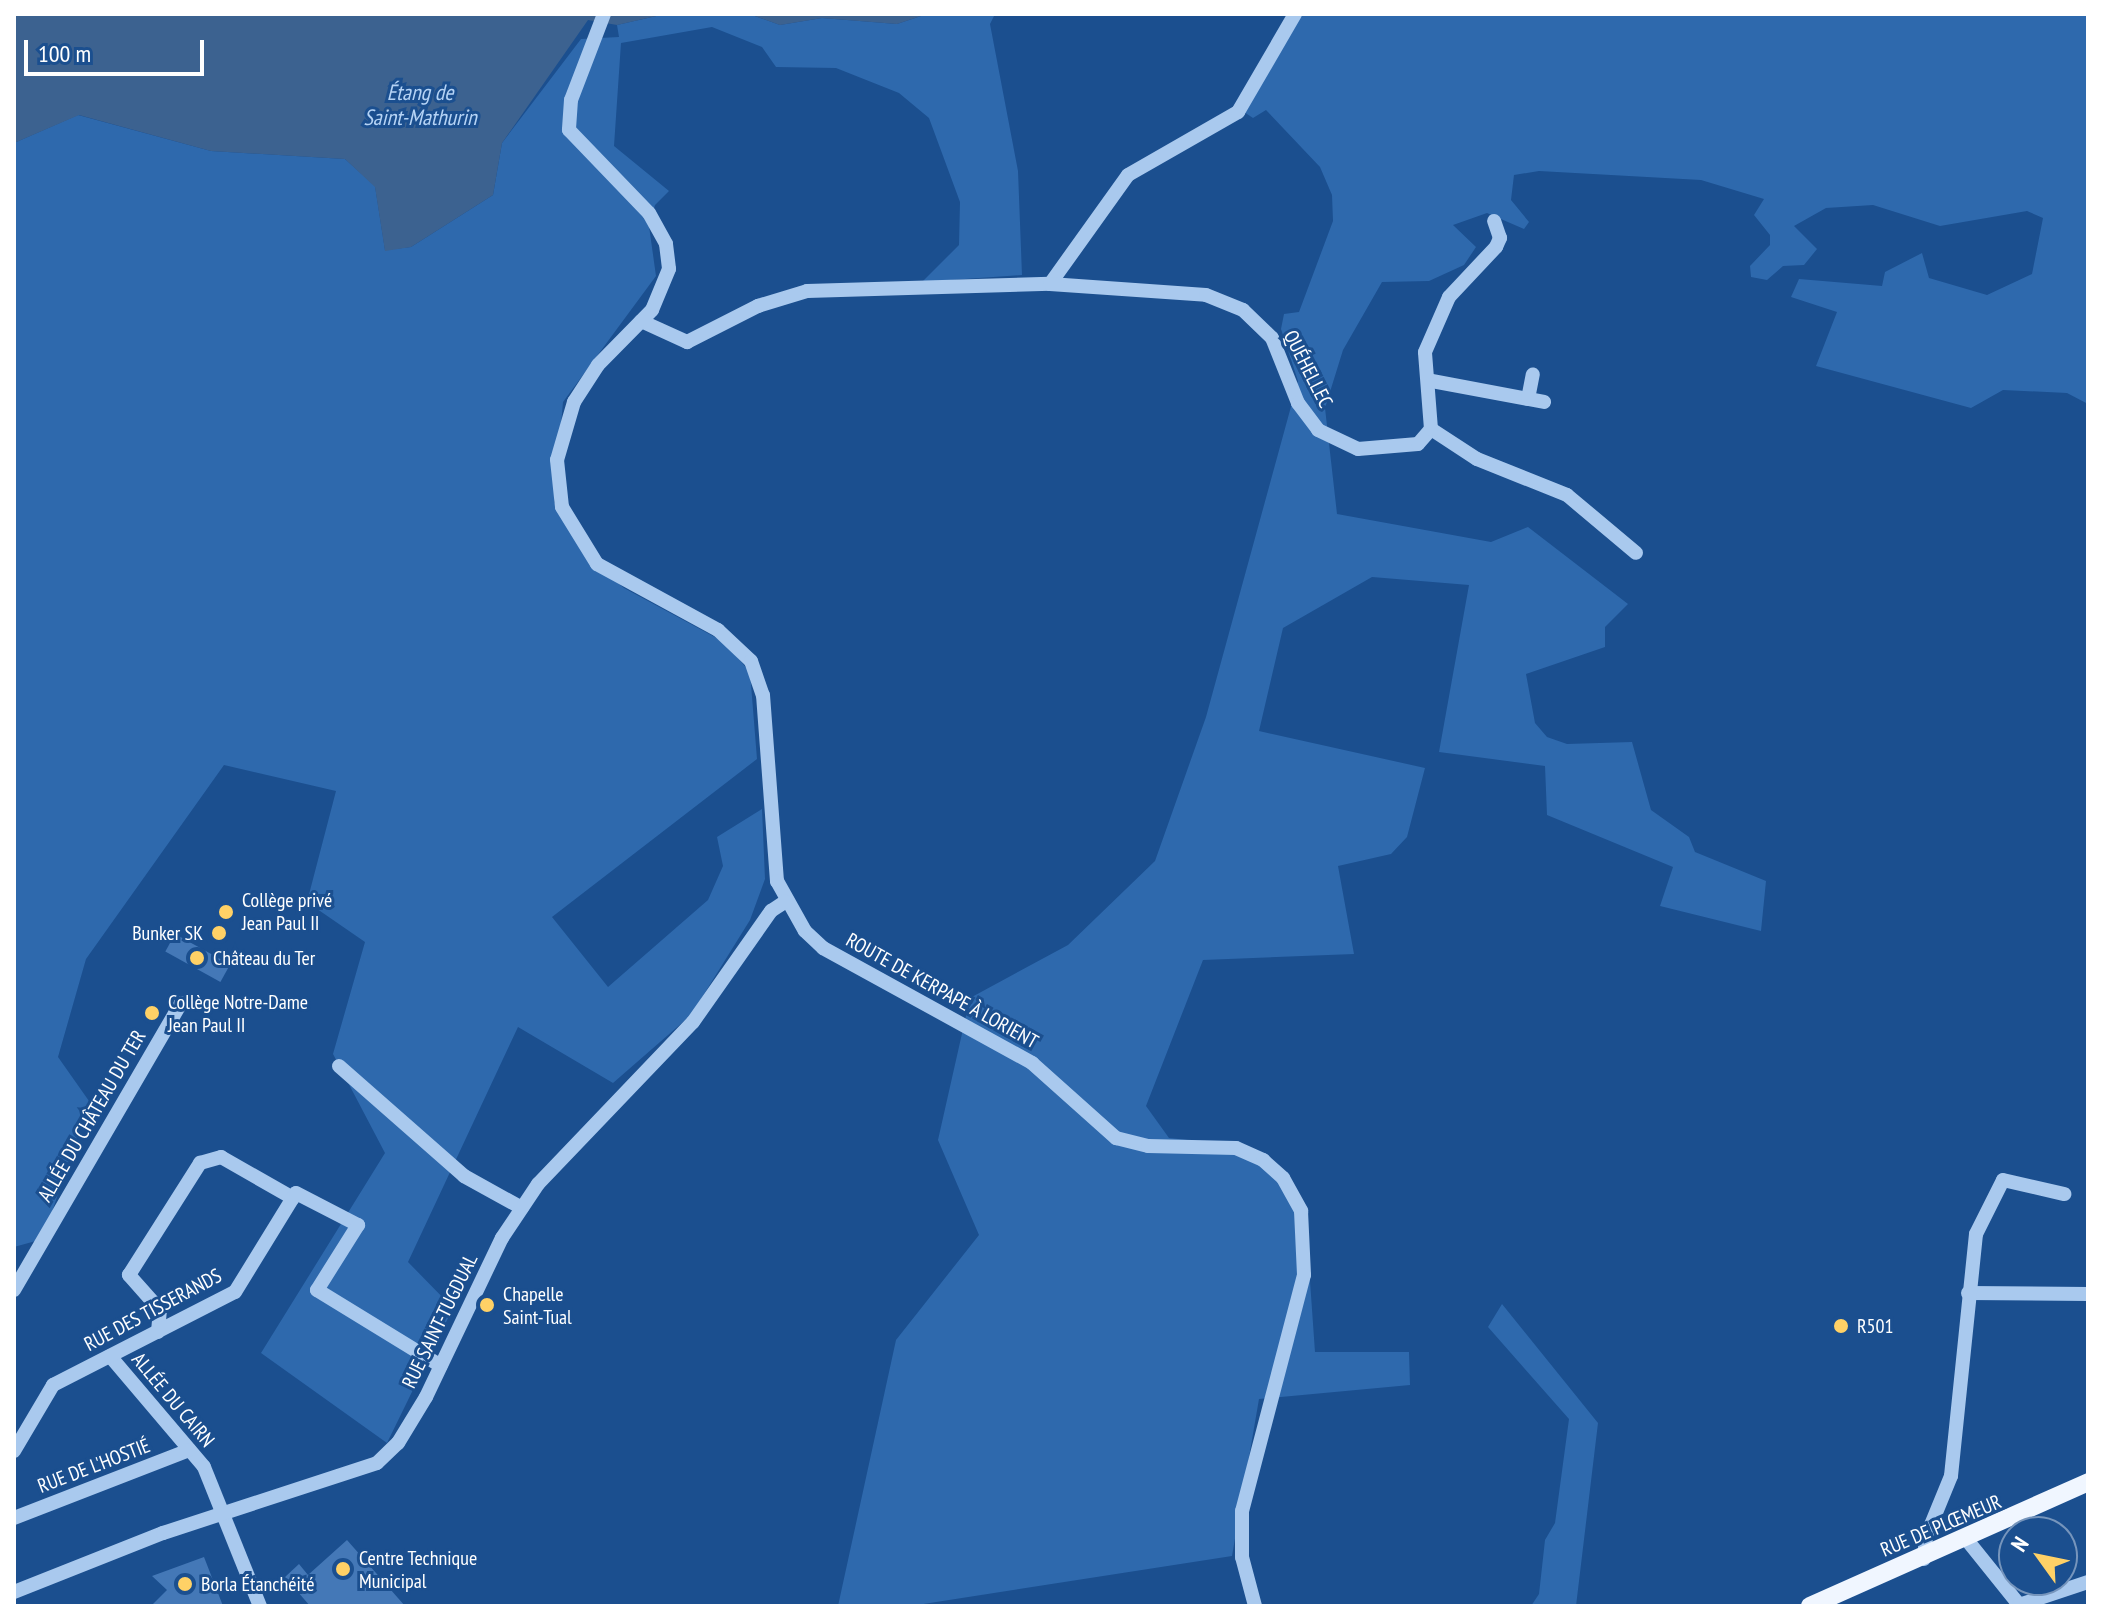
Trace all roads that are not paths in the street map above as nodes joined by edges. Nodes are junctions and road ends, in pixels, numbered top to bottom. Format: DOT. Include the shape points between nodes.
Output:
graph roads {
  1 [pos="1295,14"];
  2 [pos="603,19"];
  3 [pos="1494,221"];
  4 [pos="1050,284"];
  5 [pos="641,321"];
  6 [pos="1533,374"];
  7 [pos="1432,381"];
  8 [pos="1528,399"];
  9 [pos="1544,402"];
  10 [pos="1431,429"];
  11 [pos="1636,553"];
  12 [pos="785,902"];
  13 [pos="181,1003"];
  14 [pos="339,1066"];
  15 [pos="2064,1194"];
  16 [pos="293,1198"];
  17 [pos="522,1208"];
  18 [pos="14,1290"];
  19 [pos="1968,1293"];
  20 [pos="2088,1294"];
  21 [pos="158,1332"];
  22 [pos="110,1356"];
  23 [pos="441,1366"];
  24 [pos="189,1450"];
  25 [pos="14,1451"];
  26 [pos="2088,1482"];
  27 [pos="224,1515"];
  28 [pos="1938,1515"];
  29 [pos="14,1518"];
  30 [pos="1967,1540"];
  31 [pos="1946,1549"];
  32 [pos="1924,1559"];
  33 [pos="1245,1572"];
  34 [pos="2088,1582"];
  35 [pos="14,1592"];
  36 [pos="259,1605"];
  37 [pos="2019,1605"];
  38 [pos="1255,1606"];
  39 [pos="1263,1606"];
  40 [pos="1810,1606"];
  1 -- 4 [label="street" via="1238,112 1128,175"];
  2 -- 5 [label="street, ROUTE DE KERPAPE À LORIENT" via="571,100 569,130 662,232 669,258 667,283"];
  3 -- 7 [label="street" via="1500,238 1496,247 1449,297 1433,330 1425,352"];
  4 -- 5 [label="street, QUÉHELLEC" via="807,291 778,298 687,342"];
  4 -- 10 [label="street, QUÉHELLEC" via="1206,295 1243,310 1272,338 1298,403 1318,430 1358,449 1418,444"];
  5 -- 12 [label="street, ROUTE DE KERPAPE À LORIENT" via="598,365 574,402 557,460 562,507 597,564 728,636 751,661 763,695 773,864"];
  6 -- 8 [label="street"];
  7 -- 8 [label="street"];
  7 -- 10 [label="street"];
  8 -- 9 [label="street"];
  10 -- 11 [label="street" via="1477,459 1567,495"];
  12 -- 17 [label="street, RUE SAINT-TUGDUAL" via="771,911 693,1022 589,1127"];
  12 -- 33 [label="street, ROUTE DE KERPAPE À LORIENT" via="823,948 1032,1063 1116,1138 1148,1146 1236,1148 1263,1160 1283,1178 1301,1211 1304,1275 1242,1511"];
  13 -- 18 [label="street, ALLÉE DU CHÂTEAU DU TER"];
  14 -- 17 [label="street" via="464,1176"];
  15 -- 19 [label="street" via="2003,1180 1976,1234"];
  16 -- 21 [label="street, RUE DES TISSERANDS" via="235,1292"];
  16 -- 21 [label="street" via="221,1157 200,1163 129,1275 160,1310"];
  16 -- 23 [label="street" via="296,1193 358,1225 317,1290"];
  17 -- 23 [label="street, RUE SAINT-TUGDUAL"];
  19 -- 20 [label="street"];
  19 -- 28 [label="street" via="1955,1448"];
  21 -- 22 [label="street, RUE DES TISSERANDS"];
  22 -- 24 [label="street, ALLÉE DU CAIRN"];
  22 -- 25 [label="street, RUE DES TISSERANDS" via="53,1385"];
  23 -- 27 [label="street, RUE SAINT-TUGDUAL" via="398,1443 377,1463"];
  24 -- 27 [label="street, ALLÉE DU CAIRN" via="204,1467"];
  24 -- 29 [label="street, RUE DE L'HOSTIÉ"];
  26 -- 30 [label="main road, RUE DE PLŒMEUR"];
  27 -- 35 [label="street, RUE SAINT-TUGDUAL"];
  27 -- 36 [label="street, ALLÉE DU CAIRN"];
  28 -- 31 [label="street"];
  28 -- 32 [label="street"];
  30 -- 31 [label="main road, RUE DE PLŒMEUR"];
  30 -- 37 [label="street"];
  31 -- 32 [label="main road, RUE DE PLŒMEUR"];
  32 -- 40 [label="main road, RUE DE PLŒMEUR"];
  33 -- 38 [label="street, ROUTE DE KERPAPE À LORIENT"];
  33 -- 39 [label="street, ROUTE DE KERPAPE À LORIENT"];
  34 -- 37 [label="street"];
}
